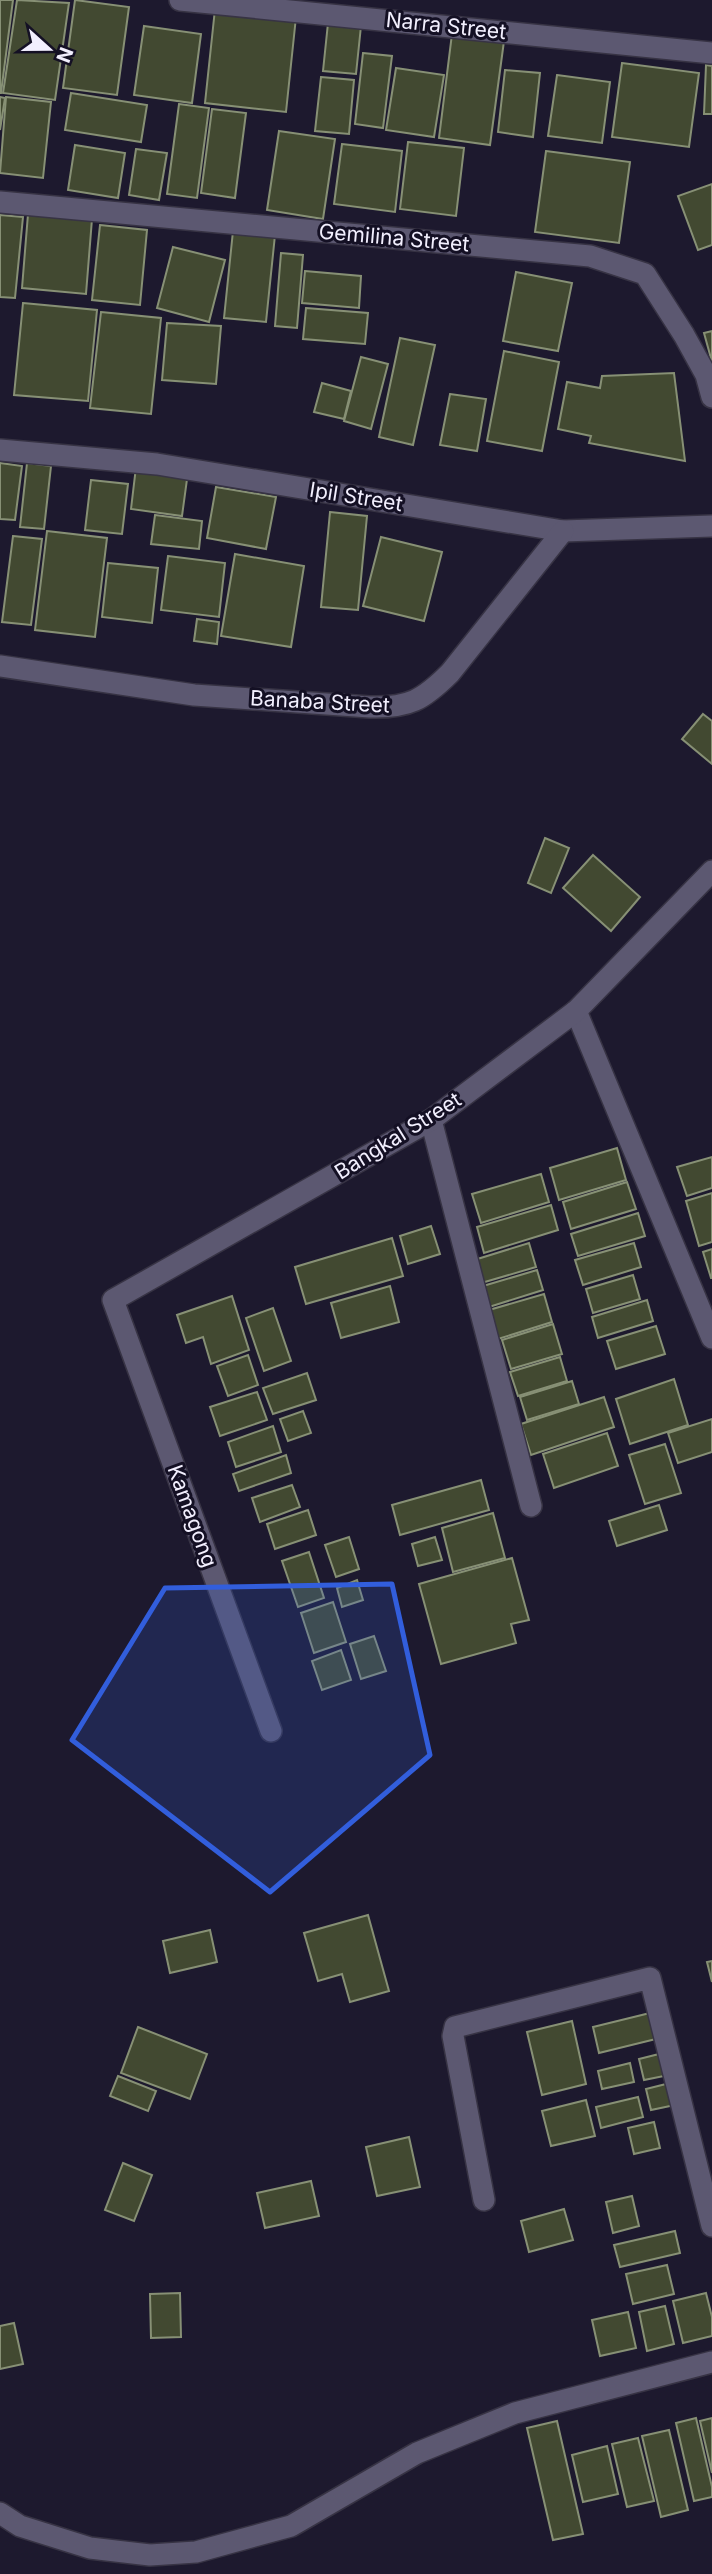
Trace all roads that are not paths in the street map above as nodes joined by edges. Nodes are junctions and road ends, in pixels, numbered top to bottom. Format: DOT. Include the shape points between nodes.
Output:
graph roads {
  1 [pos="180,0"];
  2 [pos="712,53"];
  3 [pos="0,202"];
  4 [pos="712,397"];
  5 [pos="0,450"];
  6 [pos="712,526"];
  7 [pos="563,531"];
  8 [pos="0,666"];
  9 [pos="712,871"];
  10 [pos="576,1011"];
  11 [pos="431,1120"];
  12 [pos="113,1300"];
  13 [pos="712,1338"];
  14 [pos="531,1506"];
  15 [pos="271,1731"];
  16 [pos="484,2200"];
  17 [pos="712,2226"];
  18 [pos="712,2362"];
  19 [pos="0,2513"];
  1 -- 2 [label="street, Narra Street"];
  3 -- 4 [label="street, Gemilina Street" via="590,256 645,274 706,375"];
  5 -- 7 [label="street, Ipil Street" via="157,464"];
  6 -- 7 [label="street, Ipil Street"];
  7 -- 8 [label="street, Banaba Street" via="450,673 412,704 390,708 194,695"];
  9 -- 10 [label="street, Bangkal Street"];
  10 -- 11 [label="street, Bangkal Street"];
  10 -- 13 [label="street"];
  11 -- 12 [label="street, Bangkal Street"];
  11 -- 14 [label="street"];
  12 -- 15 [label="street, Kamagong"];
  16 -- 17 [label="street" via="453,2036 456,2027 649,1978"];
  18 -- 19 [label="street" via="515,2413 417,2453 291,2526 196,2552 149,2555 90,2548 20,2526"];
}
